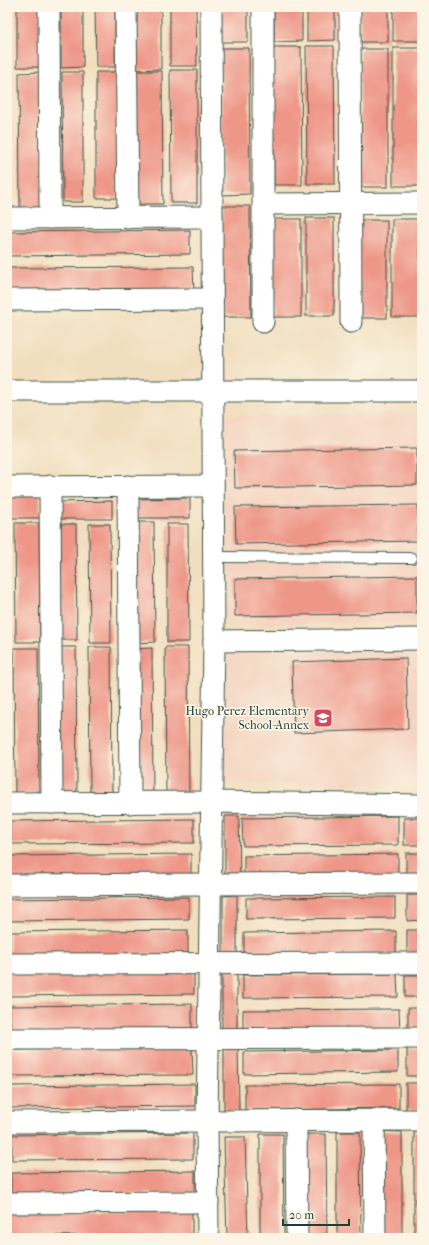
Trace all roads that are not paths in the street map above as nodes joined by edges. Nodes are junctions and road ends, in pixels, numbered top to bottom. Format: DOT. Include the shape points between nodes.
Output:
graph roads {
  1 [pos="49,7"];
  2 [pos="126,7"];
  3 [pos="211,7"];
  4 [pos="263,7"];
  5 [pos="350,7"];
  6 [pos="351,203"];
  7 [pos="422,203"];
  8 [pos="264,204"];
  9 [pos="212,217"];
  10 [pos="7,218"];
  11 [pos="50,218"];
  12 [pos="128,218"];
  13 [pos="212,299"];
  14 [pos="7,300"];
  15 [pos="263,322"];
  16 [pos="351,322"];
  17 [pos="7,391"];
  18 [pos="422,391"];
  19 [pos="212,392"];
  20 [pos="7,486"];
  21 [pos="50,486"];
  22 [pos="128,486"];
  23 [pos="213,486"];
  24 [pos="214,557"];
  25 [pos="412,558"];
  26 [pos="422,639"];
  27 [pos="214,641"];
  28 [pos="211,802"];
  29 [pos="7,803"];
  30 [pos="52,803"];
  31 [pos="130,803"];
  32 [pos="422,805"];
  33 [pos="422,883"];
  34 [pos="210,884"];
  35 [pos="7,885"];
  36 [pos="422,963"];
  37 [pos="7,964"];
  38 [pos="209,964"];
  39 [pos="208,1038"];
  40 [pos="422,1038"];
  41 [pos="7,1039"];
  42 [pos="207,1120"];
  43 [pos="296,1120"];
  44 [pos="374,1120"];
  45 [pos="422,1120"];
  46 [pos="7,1122"];
  47 [pos="208,1202"];
  48 [pos="7,1203"];
  49 [pos="208,1238"];
  50 [pos="297,1238"];
  51 [pos="374,1238"];
  1 -- 11 [label="street"];
  2 -- 12 [label="street"];
  3 -- 9 [label="street"];
  4 -- 8 [label="street"];
  5 -- 6 [label="street"];
  6 -- 7 [label="street"];
  6 -- 8 [label="street"];
  6 -- 16 [label="street"];
  8 -- 15 [label="street"];
  9 -- 12 [label="street"];
  9 -- 13 [label="street"];
  10 -- 11 [label="street"];
  11 -- 12 [label="street"];
  13 -- 14 [label="street"];
  13 -- 19 [label="street"];
  17 -- 19 [label="street"];
  18 -- 19 [label="street"];
  19 -- 23 [label="street"];
  20 -- 21 [label="street"];
  21 -- 22 [label="street"];
  21 -- 30 [label="street"];
  22 -- 23 [label="street"];
  22 -- 31 [label="street"];
  23 -- 24 [label="street"];
  24 -- 25 [label="lane"];
  24 -- 27 [label="street"];
  26 -- 27 [label="street"];
  27 -- 28 [label="street"];
  28 -- 31 [label="street"];
  28 -- 32 [label="street"];
  28 -- 34 [label="street"];
  29 -- 30 [label="street"];
  30 -- 31 [label="street"];
  33 -- 34 [label="street"];
  34 -- 35 [label="street"];
  34 -- 38 [label="street"];
  36 -- 38 [label="street"];
  37 -- 38 [label="street"];
  38 -- 39 [label="street"];
  39 -- 40 [label="street"];
  39 -- 41 [label="street"];
  39 -- 42 [label="street"];
  42 -- 43 [label="street"];
  42 -- 46 [label="street"];
  42 -- 47 [label="street"];
  43 -- 44 [label="street"];
  43 -- 50 [label="street"];
  44 -- 45 [label="street"];
  44 -- 51 [label="street"];
  47 -- 48 [label="street"];
  47 -- 49 [label="street"];
}
